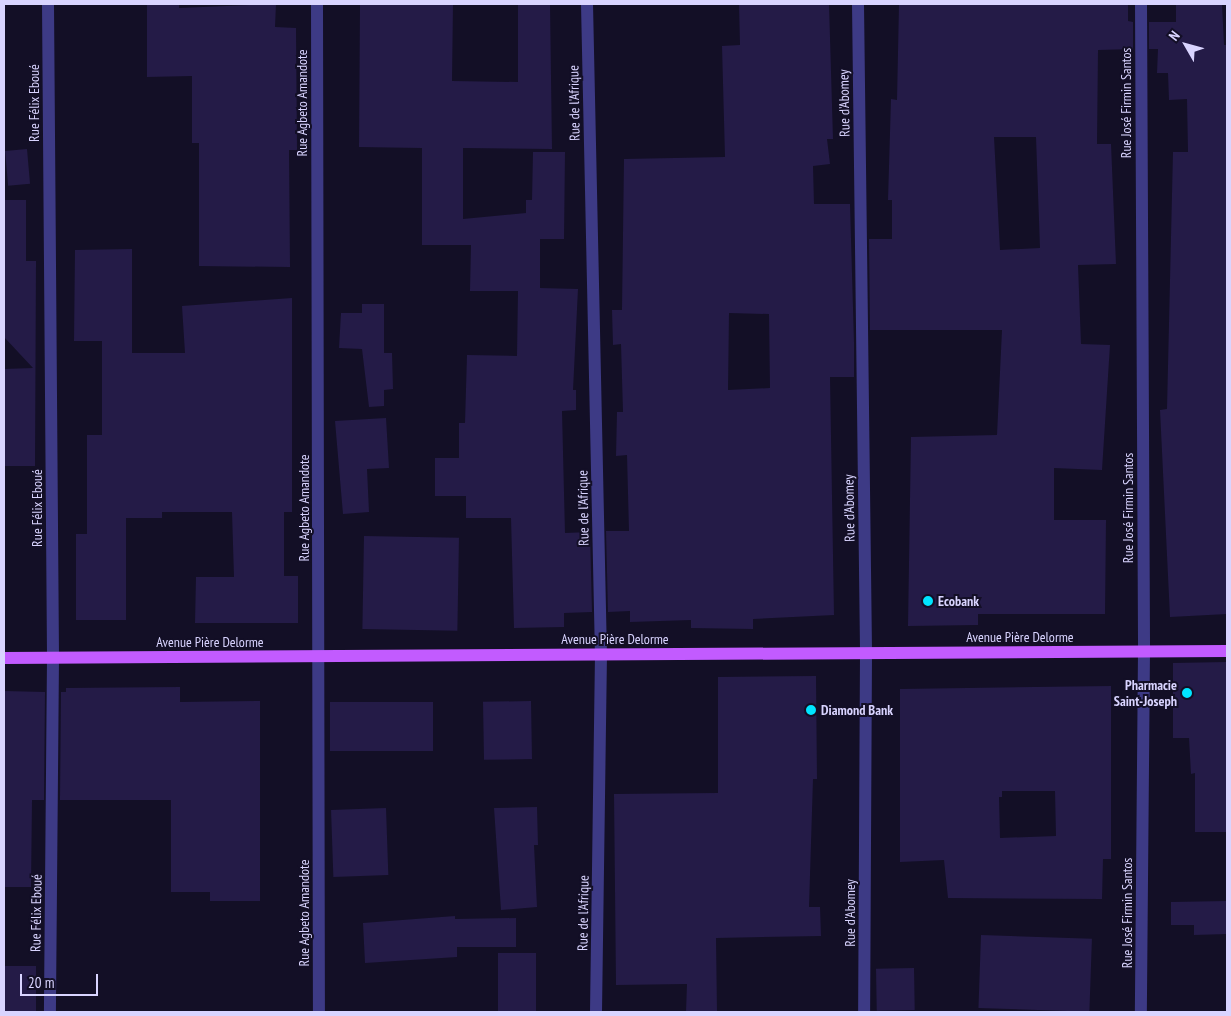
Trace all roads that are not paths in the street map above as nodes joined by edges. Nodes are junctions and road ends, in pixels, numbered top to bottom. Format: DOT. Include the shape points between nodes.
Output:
graph roads {
  1 [pos="48,4"];
  2 [pos="317,4"];
  3 [pos="587,4"];
  4 [pos="858,4"];
  5 [pos="1141,4"];
  6 [pos="1144,651"];
  7 [pos="1227,651"];
  8 [pos="866,653"];
  9 [pos="601,654"];
  10 [pos="320,656"];
  11 [pos="4,658"];
  12 [pos="53,658"];
  13 [pos="50,1012"];
  14 [pos="319,1012"];
  15 [pos="596,1012"];
  16 [pos="864,1012"];
  17 [pos="1142,1012"];
  1 -- 12 [label="street, Rue Félix Eboué"];
  2 -- 10 [label="street, Rue Agbeto Amandote"];
  3 -- 9 [label="street, Rue de l'Afrique"];
  4 -- 8 [label="street, Rue d'Abomey"];
  5 -- 6 [label="street, Rue José Firmin Santos"];
  6 -- 7 [label="main road, Avenue Pière Delorme"];
  6 -- 8 [label="main road, Avenue Pière Delorme"];
  6 -- 17 [label="street, Rue José Firmin Santos"];
  8 -- 9 [label="main road, Avenue Pière Delorme"];
  8 -- 16 [label="street, Rue d'Abomey"];
  9 -- 10 [label="main road, Avenue Pière Delorme"];
  9 -- 15 [label="street, Rue de l'Afrique"];
  10 -- 12 [label="main road, Avenue Pière Delorme"];
  10 -- 14 [label="street, Rue Agbeto Amandote"];
  11 -- 12 [label="main road, Avenue Pière Delorme"];
  12 -- 13 [label="street, Rue Félix Eboué"];
}
